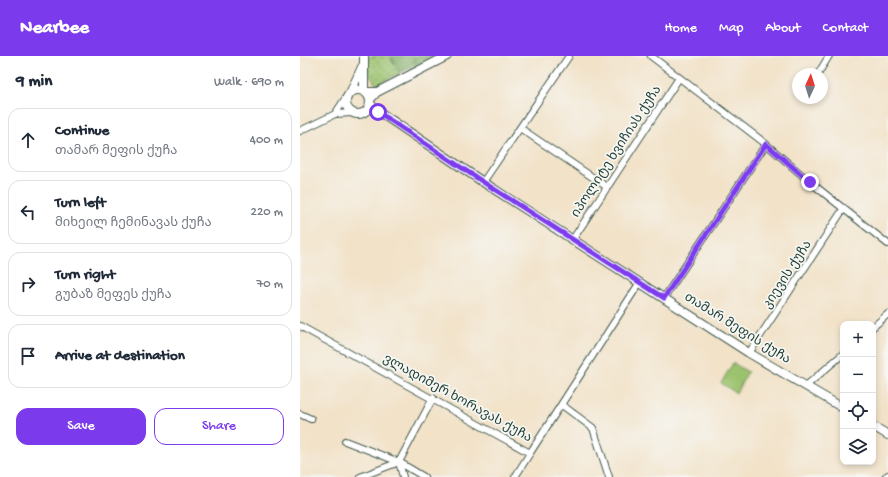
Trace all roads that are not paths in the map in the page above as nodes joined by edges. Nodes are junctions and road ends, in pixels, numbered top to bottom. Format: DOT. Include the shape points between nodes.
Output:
graph roads {
  1 [pos="447,56"];
  2 [pos="569,56"];
  3 [pos="651,56"];
  4 [pos="830,56"];
  5 [pos="363,60"];
  6 [pos="822,68"];
  7 [pos="679,78"];
  8 [pos="352,91"];
  9 [pos="364,91"];
  10 [pos="379,91"];
  11 [pos="346,99"];
  12 [pos="370,102"];
  13 [pos="352,112"];
  14 [pos="378,112"];
  15 [pos="362,113"];
  16 [pos="335,114"];
  17 [pos="520,128"];
  18 [pos="300,131"];
  19 [pos="766,144"];
  20 [pos="483,182"];
  21 [pos="607,187"];
  22 [pos="844,208"];
  23 [pos="573,239"];
  24 [pos="888,244"];
  25 [pos="640,282"];
  26 [pos="664,298"];
  27 [pos="888,314"];
  28 [pos="876,325"];
  29 [pos="300,326"];
  30 [pos="750,353"];
  31 [pos="840,357"];
  32 [pos="807,385"];
  33 [pos="433,398"];
  34 [pos="562,405"];
  35 [pos="840,406"];
  36 [pos="300,414"];
  37 [pos="310,419"];
  38 [pos="876,428"];
  39 [pos="888,435"];
  40 [pos="345,441"];
  41 [pos="530,453"];
  42 [pos="399,462"];
  43 [pos="888,475"];
  44 [pos="360,477"];
  45 [pos="403,477"];
  46 [pos="424,477"];
  47 [pos="515,477"];
  48 [pos="609,477"];
  49 [pos="885,477"];
  1 -- 10 [label="street"];
  2 -- 17 [label="street"];
  3 -- 7 [label="street"];
  4 -- 6 [label="street"];
  5 -- 8 [label="street"];
  5 -- 9 [label="street"];
  7 -- 19 [label="street"];
  7 -- 21 [label="street, იპოლიტე ხვიჩიას ქუჩა"];
  8 -- 9 [label="street"];
  8 -- 11 [label="street"];
  9 -- 10 [label="street"];
  9 -- 12 [label="street"];
  10 -- 12 [label="street"];
  11 -- 13 [label="street" via="346,107"];
  11 -- 16 [label="street"];
  12 -- 14 [label="street, თამარ მეფის ქუჩა"];
  12 -- 15 [label="street" via="367,110"];
  13 -- 15 [label="street"];
  13 -- 16 [label="street"];
  14 -- 15 [label="street"];
  14 -- 20 [label="street, თამარ მეფის ქუჩა"];
  16 -- 18 [label="street"];
  17 -- 20 [label="street"];
  17 -- 21 [label="street"];
  19 -- 22 [label="street"];
  19 -- 26 [label="street"];
  20 -- 23 [label="street, თამარ მეფის ქუჩა"];
  21 -- 23 [label="street, იპოლიტე ხვიჩიას ქუჩა"];
  22 -- 24 [label="street"];
  22 -- 30 [label="street, კიევის ქუჩა"];
  23 -- 25 [label="street, თამარ მეფის ქუჩა"];
  25 -- 26 [label="street, თამარ მეფის ქუჩა"];
  25 -- 34 [label="street, ვლადიმერ ხორავას ქუჩა"];
  26 -- 30 [label="street, თამარ მეფის ქუჩა"];
  27 -- 28 [label="street"];
  29 -- 33 [label="street, ვლადიმერ ხორავას ქუჩა"];
  30 -- 32 [label="street, თამარ მეფის ქუჩა"];
  31 -- 32 [label="street"];
  32 -- 35 [label="street, თამარ მეფის ქუჩა"];
  33 -- 41 [label="street, ვლადიმერ ხორავას ქუჩა"];
  33 -- 42 [label="street"];
  34 -- 41 [label="street, ვლადიმერ ხორავას ქუჩა"];
  34 -- 48 [label="street" via="593,428"];
  36 -- 37 [label="street"];
  38 -- 39 [label="street"];
  40 -- 42 [label="street"];
  41 -- 47 [label="street"];
  42 -- 44 [label="street"];
  42 -- 45 [label="street"];
  42 -- 46 [label="street"];
  43 -- 49 [label="street"];
}
